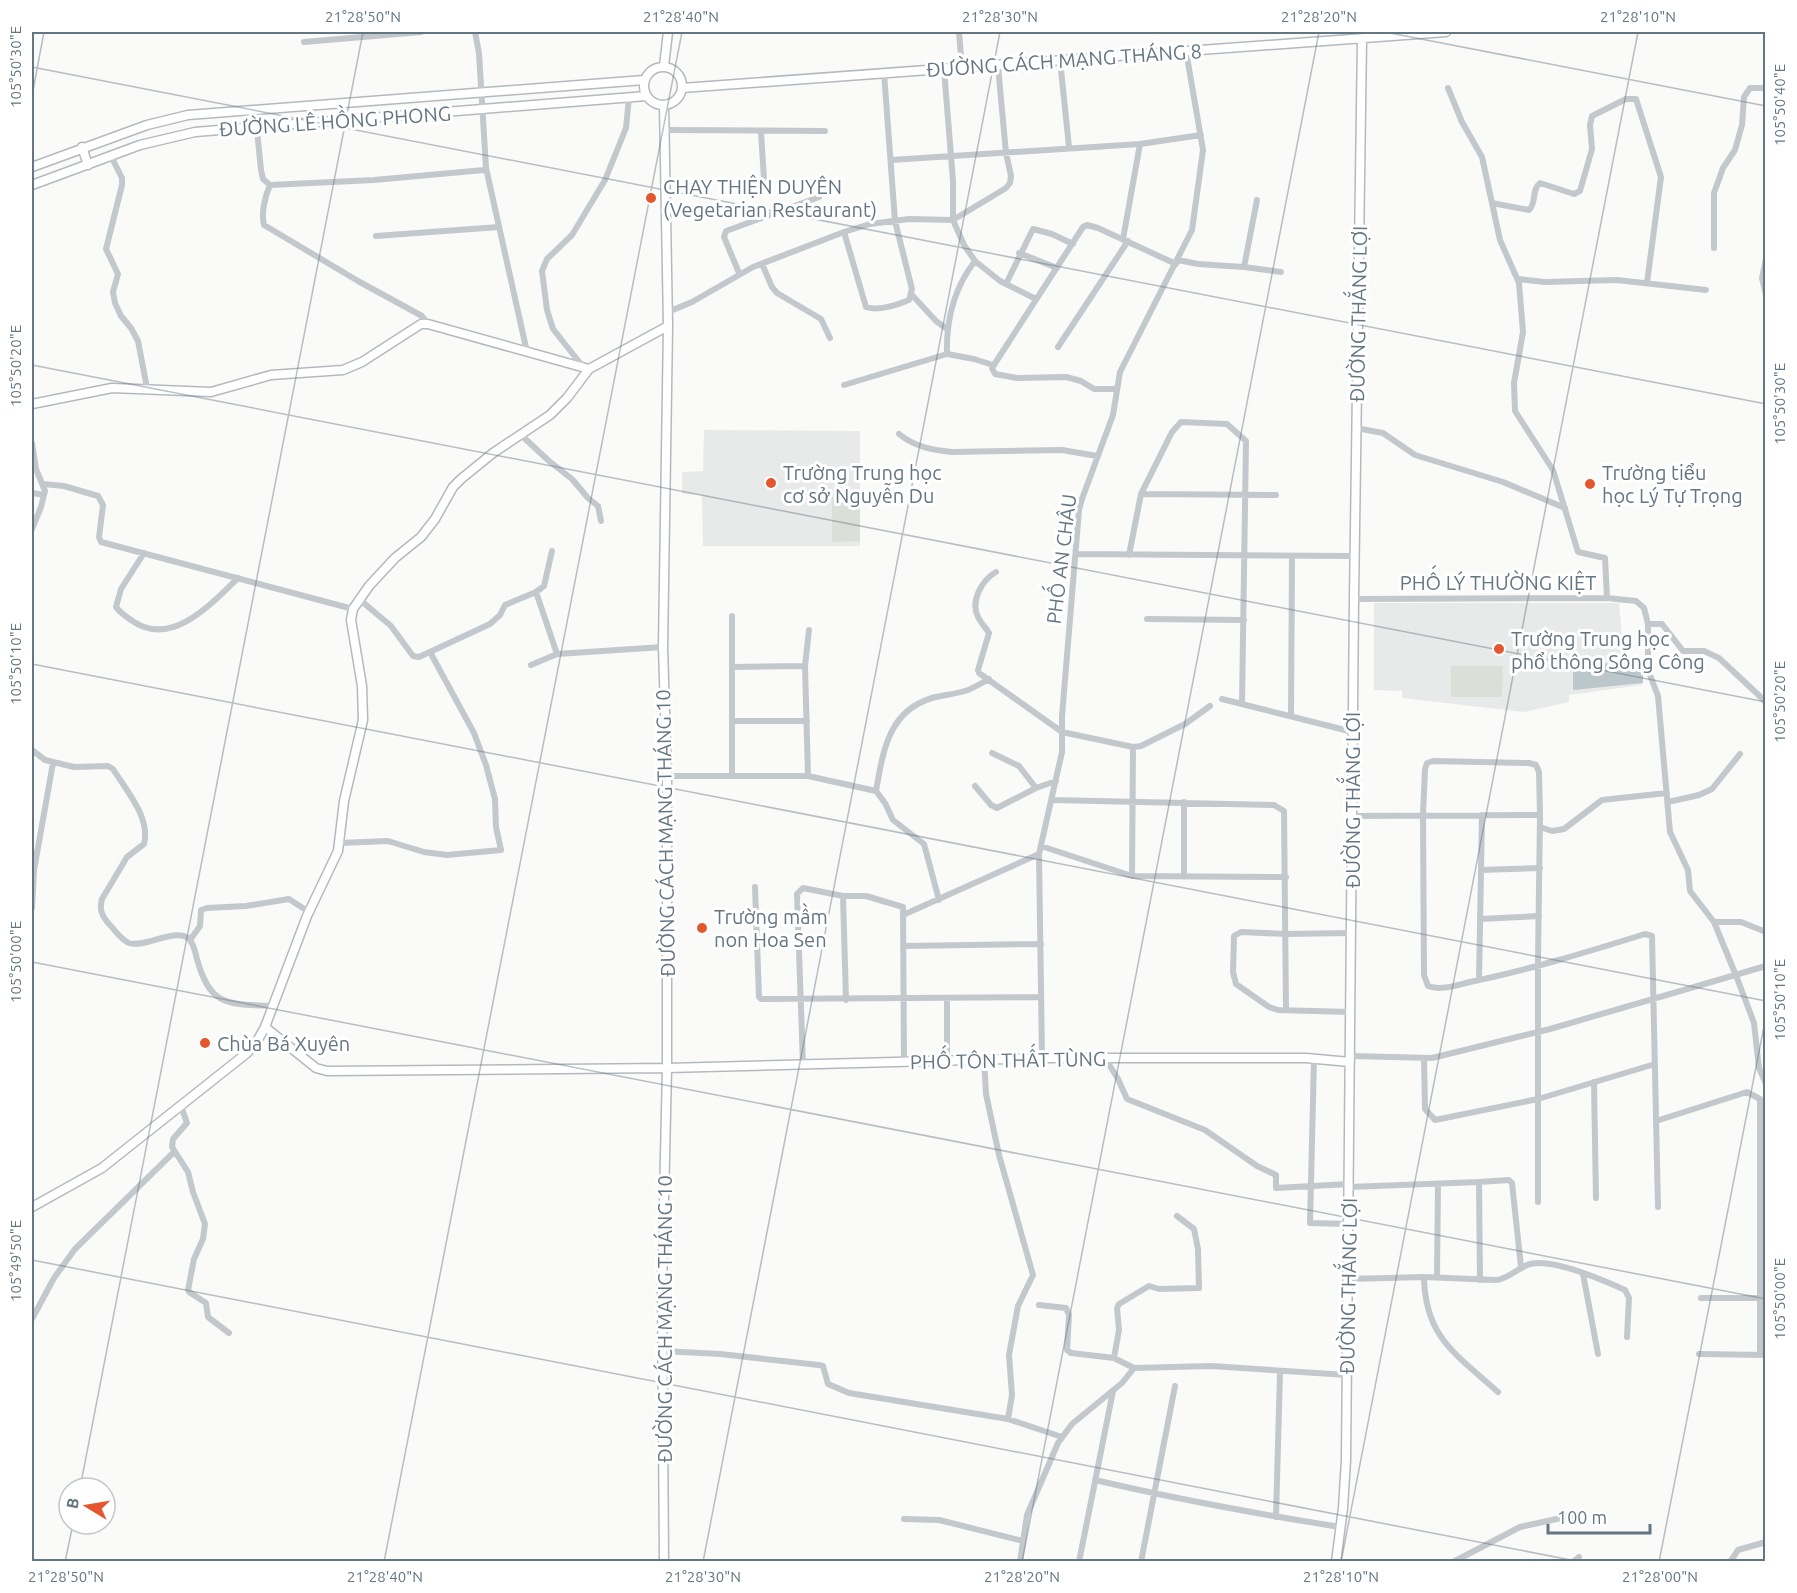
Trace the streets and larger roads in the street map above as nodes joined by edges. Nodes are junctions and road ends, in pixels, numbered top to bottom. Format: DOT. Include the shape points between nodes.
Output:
graph roads {
  1 [pos="421,32"];
  2 [pos="476,32"];
  3 [pos="668,32"];
  4 [pos="959,32"];
  5 [pos="1446,32"];
  6 [pos="379,33"];
  7 [pos="1385,34"];
  8 [pos="1344,36"];
  9 [pos="1362,39"];
  10 [pos="304,42"];
  11 [pos="1186,51"];
  12 [pos="1060,60"];
  13 [pos="664,66"];
  14 [pos="998,66"];
  15 [pos="962,68"];
  16 [pos="944,69"];
  17 [pos="884,73"];
  18 [pos="644,80"];
  19 [pos="682,88"];
  20 [pos="1448,88"];
  21 [pos="1766,88"];
  22 [pos="481,92"];
  23 [pos="646,96"];
  24 [pos="629,97"];
  25 [pos="664,105"];
  26 [pos="482,109"];
  27 [pos="255,110"];
  28 [pos="256,127"];
  29 [pos="665,130"];
  30 [pos="825,131"];
  31 [pos="761,132"];
  32 [pos="1201,135"];
  33 [pos="1140,144"];
  34 [pos="82,147"];
  35 [pos="1069,147"];
  36 [pos="1006,153"];
  37 [pos="111,156"];
  38 [pos="950,156"];
  39 [pos="891,160"];
  40 [pos="88,165"];
  41 [pos="32,167"];
  42 [pos="486,168"];
  43 [pos="32,185"];
  44 [pos="270,185"];
  45 [pos="744,188"];
  46 [pos="819,197"];
  47 [pos="1257,200"];
  48 [pos="1492,203"];
  49 [pos="953,220"];
  50 [pos="895,221"];
  51 [pos="499,227"];
  52 [pos="844,232"];
  53 [pos="376,236"];
  54 [pos="1126,240"];
  55 [pos="1073,244"];
  56 [pos="1714,248"];
  57 [pos="1019,253"];
  58 [pos="1766,259"];
  59 [pos="975,261"];
  60 [pos="1177,262"];
  61 [pos="762,264"];
  62 [pos="1244,267"];
  63 [pos="1057,268"];
  64 [pos="1281,272"];
  65 [pos="740,273"];
  66 [pos="1518,279"];
  67 [pos="1647,283"];
  68 [pos="1006,284"];
  69 [pos="1706,290"];
  70 [pos="912,295"];
  71 [pos="1766,295"];
  72 [pos="1036,299"];
  73 [pos="668,312"];
  74 [pos="428,324"];
  75 [pos="668,326"];
  76 [pos="947,329"];
  77 [pos="830,338"];
  78 [pos="1058,346"];
  79 [pos="527,352"];
  80 [pos="947,354"];
  81 [pos="993,365"];
  82 [pos="587,369"];
  83 [pos="844,385"];
  84 [pos="147,388"];
  85 [pos="1116,389"];
  86 [pos="32,404"];
  87 [pos="1356,428"];
  88 [pos="899,434"];
  89 [pos="521,435"];
  90 [pos="32,443"];
  91 [pos="1097,456"];
  92 [pos="43,484"];
  93 [pos="32,493"];
  94 [pos="1141,494"];
  95 [pos="44,495"];
  96 [pos="1245,495"];
  97 [pos="1276,495"];
  98 [pos="1565,508"];
  99 [pos="601,521"];
  100 [pos="32,529"];
  101 [pos="552,551"];
  102 [pos="144,553"];
  103 [pos="1076,554"];
  104 [pos="1129,555"];
  105 [pos="1244,556"];
  106 [pos="1292,556"];
  107 [pos="1354,556"];
  108 [pos="996,572"];
  109 [pos="238,578"];
  110 [pos="536,592"];
  111 [pos="1607,598"];
  112 [pos="359,599"];
  113 [pos="1354,599"];
  114 [pos="352,609"];
  115 [pos="732,616"];
  116 [pos="1147,619"];
  117 [pos="1244,620"];
  118 [pos="1648,624"];
  119 [pos="809,630"];
  120 [pos="663,647"];
  121 [pos="430,652"];
  122 [pos="557,654"];
  123 [pos="531,665"];
  124 [pos="805,666"];
  125 [pos="732,667"];
  126 [pos="989,679"];
  127 [pos="1222,699"];
  128 [pos="1766,702"];
  129 [pos="1242,704"];
  130 [pos="1210,706"];
  131 [pos="1291,716"];
  132 [pos="732,721"];
  133 [pos="807,721"];
  134 [pos="1062,732"];
  135 [pos="1353,732"];
  136 [pos="1133,747"];
  137 [pos="32,750"];
  138 [pos="992,753"];
  139 [pos="1740,754"];
  140 [pos="53,763"];
  141 [pos="667,776"];
  142 [pos="732,776"];
  143 [pos="808,776"];
  144 [pos="1056,782"];
  145 [pos="975,786"];
  146 [pos="1036,788"];
  147 [pos="876,791"];
  148 [pos="1666,793"];
  149 [pos="1052,800"];
  150 [pos="1133,801"];
  151 [pos="1184,802"];
  152 [pos="1668,802"];
  153 [pos="1423,815"];
  154 [pos="1482,815"];
  155 [pos="1540,815"];
  156 [pos="1352,816"];
  157 [pos="1540,827"];
  158 [pos="340,843"];
  159 [pos="1040,850"];
  160 [pos="1539,868"];
  161 [pos="1481,870"];
  162 [pos="1132,876"];
  163 [pos="1184,877"];
  164 [pos="1286,877"];
  165 [pos="755,887"];
  166 [pos="843,896"];
  167 [pos="939,900"];
  168 [pos="32,908"];
  169 [pos="309,912"];
  170 [pos="903,915"];
  171 [pos="1539,916"];
  172 [pos="1480,919"];
  173 [pos="1714,922"];
  174 [pos="1766,932"];
  175 [pos="1351,933"];
  176 [pos="1286,934"];
  177 [pos="190,940"];
  178 [pos="1041,944"];
  179 [pos="903,946"];
  180 [pos="1538,966"];
  181 [pos="1766,966"];
  182 [pos="1736,975"];
  183 [pos="1479,980"];
  184 [pos="1041,997"];
  185 [pos="947,998"];
  186 [pos="904,999"];
  187 [pos="1653,999"];
  188 [pos="801,1000"];
  189 [pos="846,1000"];
  190 [pos="273,1006"];
  191 [pos="1286,1010"];
  192 [pos="1350,1012"];
  193 [pos="265,1028"];
  194 [pos="1538,1032"];
  195 [pos="1042,1058"];
  196 [pos="1105,1058"];
  197 [pos="1424,1058"];
  198 [pos="984,1059"];
  199 [pos="1314,1059"];
  200 [pos="1350,1059"];
  201 [pos="947,1060"];
  202 [pos="904,1061"];
  203 [pos="803,1064"];
  204 [pos="1655,1064"];
  205 [pos="667,1068"];
  206 [pos="1594,1082"];
  207 [pos="1766,1084"];
  208 [pos="1538,1099"];
  209 [pos="181,1106"];
  210 [pos="1656,1121"];
  211 [pos="174,1152"];
  212 [pos="1763,1161"];
  213 [pos="1479,1182"];
  214 [pos="1349,1185"];
  215 [pos="1438,1185"];
  216 [pos="1311,1186"];
  217 [pos="1596,1198"];
  218 [pos="1538,1202"];
  219 [pos="32,1207"];
  220 [pos="1658,1207"];
  221 [pos="1177,1216"];
  222 [pos="1348,1224"];
  223 [pos="1521,1267"];
  224 [pos="1583,1274"];
  225 [pos="1424,1277"];
  226 [pos="1437,1277"];
  227 [pos="1348,1279"];
  228 [pos="1480,1280"];
  229 [pos="1701,1298"];
  230 [pos="1762,1298"];
  231 [pos="1039,1305"];
  232 [pos="32,1319"];
  233 [pos="229,1333"];
  234 [pos="1627,1337"];
  235 [pos="662,1351"];
  236 [pos="1598,1354"];
  237 [pos="1699,1354"];
  238 [pos="1763,1355"];
  239 [pos="1114,1358"];
  240 [pos="1134,1368"];
  241 [pos="1280,1372"];
  242 [pos="1347,1375"];
  243 [pos="1174,1386"];
  244 [pos="1113,1391"];
  245 [pos="1498,1392"];
  246 [pos="1008,1419"];
  247 [pos="1062,1437"];
  248 [pos="1095,1480"];
  249 [pos="1155,1494"];
  250 [pos="1575,1515"];
  251 [pos="1275,1517"];
  252 [pos="904,1519"];
  253 [pos="1340,1527"];
  254 [pos="1023,1541"];
  255 [pos="1766,1542"];
  256 [pos="664,1562"];
  257 [pos="1020,1562"];
  258 [pos="1079,1562"];
  259 [pos="1141,1562"];
  260 [pos="1336,1562"];
  261 [pos="1453,1562"];
  262 [pos="1730,1562"];
  1 -- 6 [label="street"];
  2 -- 22 [label="street"];
  3 -- 13 [label="street"];
  4 -- 15 [label="street"];
  5 -- 7 [label="street, ĐƯỜNG CÁCH MẠNG THÁNG 8"];
  6 -- 10 [label="street"];
  7 -- 9 [label="street, ĐƯỜNG CÁCH MẠNG THÁNG 8"];
  8 -- 9 [label="street, ĐƯỜNG CÁCH MẠNG THÁNG 8"];
  8 -- 11 [label="street, ĐƯỜNG CÁCH MẠNG THÁNG 8"];
  9 -- 87 [label="street, ĐƯỜNG THẮNG LỢI"];
  11 -- 12 [label="street, ĐƯỜNG CÁCH MẠNG THÁNG 8"];
  11 -- 32 [label="street, PHỐ AN CHÂU"];
  12 -- 14 [label="street, ĐƯỜNG CÁCH MẠNG THÁNG 8"];
  12 -- 35 [label="street"];
  13 -- 18 [label="street" via="652,70"];
  13 -- 19 [label="street" via="678,73"];
  14 -- 15 [label="street, ĐƯỜNG CÁCH MẠNG THÁNG 8"];
  14 -- 36 [label="street"];
  15 -- 16 [label="street, ĐƯỜNG CÁCH MẠNG THÁNG 8"];
  16 -- 17 [label="street, ĐƯỜNG CÁCH MẠNG THÁNG 8"];
  16 -- 38 [label="street"];
  17 -- 19 [label="street, ĐƯỜNG CÁCH MẠNG THÁNG 8"];
  17 -- 39 [label="street"];
  18 -- 22 [label="street, ĐƯỜNG LÊ HỒNG PHONG"];
  18 -- 23 [label="street"];
  19 -- 25 [label="street" via="676,100"];
  20 -- 48 [label="street" via="1482,157"];
  21 -- 56 [label="street" via="1750,88 1744,97 1735,150 1714,193"];
  22 -- 26 [label="street"];
  22 -- 27 [label="street, ĐƯỜNG LÊ HỒNG PHONG"];
  23 -- 24 [label="street, ĐƯỜNG LÊ HỒNG PHONG"];
  23 -- 25 [label="street" via="655,104"];
  24 -- 26 [label="street, ĐƯỜNG LÊ HỒNG PHONG"];
  24 -- 82 [label="street" via="626,128 605,180 572,235 547,260 542,271 554,329"];
  25 -- 29 [label="street, ĐƯỜNG CÁCH MẠNG THÁNG 10"];
  26 -- 28 [label="street, ĐƯỜNG LÊ HỒNG PHONG"];
  26 -- 42 [label="street"];
  27 -- 28 [label="street"];
  27 -- 34 [label="street, ĐƯỜNG LÊ HỒNG PHONG" via="168,120"];
  28 -- 37 [label="street, ĐƯỜNG LÊ HỒNG PHONG" via="195,132"];
  28 -- 44 [label="street" via="263,179"];
  29 -- 31 [label="street"];
  29 -- 73 [label="street, ĐƯỜNG CÁCH MẠNG THÁNG 10"];
  30 -- 31 [label="street"];
  31 -- 45 [label="street" via="764,179"];
  32 -- 33 [label="street"];
  32 -- 60 [label="street, PHỐ AN CHÂU" via="1202,160 1194,219"];
  33 -- 35 [label="street"];
  33 -- 54 [label="street"];
  34 -- 40 [label="street"];
  34 -- 41 [label="street, ĐƯỜNG LÊ HỒNG PHONG"];
  35 -- 36 [label="street"];
  36 -- 38 [label="street"];
  36 -- 49 [label="street" via="1010,183"];
  37 -- 40 [label="street, ĐƯỜNG LÊ HỒNG PHONG"];
  37 -- 84 [label="street" via="122,178 106,246 118,274 113,297 138,341"];
  38 -- 39 [label="street"];
  38 -- 49 [label="street"];
  39 -- 50 [label="street"];
  40 -- 43 [label="street, ĐƯỜNG LÊ HỒNG PHONG"];
  42 -- 44 [label="street" via="374,180"];
  42 -- 51 [label="street"];
  44 -- 74 [label="street" via="264,225 422,316"];
  46 -- 65 [label="street" via="726,231 724,237"];
  47 -- 62 [label="street"];
  48 -- 66 [label="street" via="1500,240"];
  48 -- 67 [label="street" via="1529,210 1540,183 1574,194 1580,191 1592,149 1592,116 1634,97 1661,177"];
  49 -- 50 [label="street"];
  49 -- 59 [label="street"];
  50 -- 52 [label="street"];
  50 -- 70 [label="street"];
  51 -- 53 [label="street"];
  51 -- 79 [label="street"];
  52 -- 61 [label="street"];
  52 -- 70 [label="street" via="866,307 906,302"];
  54 -- 55 [label="street" via="1087,225"];
  54 -- 60 [label="street"];
  54 -- 78 [label="street"];
  55 -- 57 [label="street" via="1035,228"];
  55 -- 63 [label="street"];
  57 -- 63 [label="street"];
  57 -- 68 [label="street"];
  58 -- 71 [label="street" via="1762,278"];
  59 -- 68 [label="street"];
  59 -- 76 [label="street" via="958,287"];
  60 -- 62 [label="street"];
  60 -- 85 [label="street, PHỐ AN CHÂU" via="1123,364"];
  61 -- 65 [label="street"];
  61 -- 77 [label="street" via="777,293 821,319"];
  62 -- 64 [label="street"];
  63 -- 72 [label="street"];
  65 -- 73 [label="street"];
  66 -- 67 [label="street"];
  66 -- 98 [label="street" via="1523,332 1514,383 1515,411 1549,462"];
  67 -- 69 [label="street"];
  68 -- 72 [label="street"];
  70 -- 76 [label="street"];
  72 -- 81 [label="street"];
  73 -- 75 [label="street, ĐƯỜNG CÁCH MẠNG THÁNG 10"];
  74 -- 79 [label="street"];
  74 -- 84 [label="street" via="415,327 343,370 271,375 212,392"];
  75 -- 82 [label="street"];
  75 -- 120 [label="street, ĐƯỜNG CÁCH MẠNG THÁNG 10"];
  76 -- 80 [label="street"];
  79 -- 82 [label="street"];
  80 -- 81 [label="street"];
  80 -- 83 [label="street"];
  81 -- 85 [label="street" via="995,374 1009,377 1066,377 1094,389"];
  82 -- 89 [label="street" via="556,409"];
  84 -- 86 [label="street" via="112,388"];
  85 -- 91 [label="street, PHỐ AN CHÂU" via="1113,415"];
  87 -- 98 [label="street" via="1383,433 1414,454 1503,482"];
  87 -- 107 [label="street, ĐƯỜNG THẮNG LỢI"];
  88 -- 91 [label="street" via="920,447 952,452 1062,450"];
  89 -- 99 [label="street" via="598,506"];
  89 -- 112 [label="street" via="453,487 421,537 395,558"];
  90 -- 92 [label="street"];
  91 -- 103 [label="street, PHỐ AN CHÂU" via="1082,499"];
  92 -- 95 [label="street"];
  92 -- 102 [label="street" via="98,496 103,505 99,540"];
  93 -- 95 [label="street"];
  94 -- 96 [label="street"];
  94 -- 96 [label="street" via="1172,432 1181,422 1227,424 1246,441"];
  94 -- 104 [label="street"];
  95 -- 100 [label="street"];
  96 -- 97 [label="street"];
  96 -- 105 [label="street"];
  98 -- 111 [label="street" via="1578,552 1605,558"];
  101 -- 110 [label="street" via="546,582"];
  102 -- 109 [label="street"];
  102 -- 109 [label="street" via="121,589 116,607 149,630 164,630 200,614"];
  103 -- 104 [label="street"];
  103 -- 134 [label="street, PHỐ AN CHÂU"];
  104 -- 105 [label="street"];
  105 -- 106 [label="street"];
  105 -- 117 [label="street"];
  106 -- 107 [label="street"];
  106 -- 131 [label="street"];
  107 -- 113 [label="street, ĐƯỜNG THẮNG LỢI"];
  108 -- 126 [label="street" via="984,583 976,601 978,616 989,633 978,670"];
  109 -- 114 [label="street"];
  110 -- 121 [label="street" via="506,605 490,624"];
  110 -- 122 [label="street"];
  111 -- 113 [label="street, PHỐ LÝ THƯỜNG KIỆT"];
  111 -- 118 [label="street, PHỐ LÝ THƯỜNG KIỆT" via="1641,604"];
  112 -- 114 [label="street"];
  112 -- 121 [label="street" via="391,626 413,656"];
  113 -- 135 [label="street, ĐƯỜNG THẮNG LỢI"];
  114 -- 158 [label="street" via="363,720 347,785"];
  115 -- 125 [label="street"];
  116 -- 117 [label="street"];
  117 -- 129 [label="street"];
  118 -- 128 [label="street" via="1662,624 1683,651 1704,651 1719,658"];
  118 -- 148 [label="street" via="1648,670 1658,696"];
  119 -- 124 [label="street"];
  120 -- 122 [label="street"];
  120 -- 141 [label="street, ĐƯỜNG CÁCH MẠNG THÁNG 10"];
  121 -- 158 [label="street" via="474,733 486,765 501,850 447,855 388,841"];
  122 -- 123 [label="street"];
  124 -- 125 [label="street"];
  124 -- 133 [label="street"];
  125 -- 132 [label="street"];
  126 -- 134 [label="street"];
  126 -- 147 [label="street" via="969,690 931,698 902,717 890,732"];
  127 -- 129 [label="street"];
  129 -- 131 [label="street"];
  130 -- 136 [label="street" via="1185,724"];
  131 -- 135 [label="street"];
  132 -- 133 [label="street"];
  132 -- 142 [label="street"];
  133 -- 143 [label="street"];
  134 -- 136 [label="street"];
  134 -- 144 [label="street, PHỐ AN CHÂU"];
  135 -- 156 [label="street, ĐƯỜNG THẮNG LỢI"];
  136 -- 150 [label="street"];
  137 -- 140 [label="street"];
  138 -- 146 [label="street" via="1020,766"];
  139 -- 152 [label="street" via="1712,789"];
  140 -- 168 [label="street" via="34,870"];
  140 -- 177 [label="street" via="113,769 146,829 142,848 127,856 102,899 103,917 130,943 177,935"];
  141 -- 142 [label="street"];
  141 -- 205 [label="street, ĐƯỜNG CÁCH MẠNG THÁNG 10"];
  142 -- 143 [label="street"];
  143 -- 147 [label="street"];
  144 -- 146 [label="street"];
  144 -- 149 [label="street, PHỐ AN CHÂU"];
  145 -- 146 [label="street" via="997,808"];
  147 -- 167 [label="street" via="892,820 924,844"];
  148 -- 152 [label="street"];
  148 -- 157 [label="street" via="1602,800 1564,829"];
  149 -- 150 [label="street"];
  149 -- 159 [label="street, PHỐ AN CHÂU"];
  150 -- 151 [label="street"];
  150 -- 162 [label="street"];
  151 -- 163 [label="street"];
  151 -- 164 [label="street" via="1282,808"];
  152 -- 173 [label="street" via="1670,832 1688,870 1690,891"];
  153 -- 154 [label="street"];
  153 -- 155 [label="street" via="1425,769 1433,761 1536,765"];
  153 -- 156 [label="street"];
  153 -- 183 [label="street" via="1425,982 1440,988"];
  154 -- 155 [label="street"];
  154 -- 161 [label="street"];
  155 -- 157 [label="street"];
  156 -- 175 [label="street, ĐƯỜNG THẮNG LỢI"];
  157 -- 160 [label="street"];
  158 -- 169 [label="street"];
  159 -- 162 [label="street"];
  159 -- 167 [label="street"];
  159 -- 178 [label="street, PHỐ AN CHÂU"];
  160 -- 161 [label="street"];
  160 -- 171 [label="street"];
  161 -- 172 [label="street"];
  162 -- 163 [label="street"];
  163 -- 164 [label="street"];
  164 -- 176 [label="street"];
  165 -- 188 [label="street" via="759,997"];
  166 -- 170 [label="street" via="866,896 903,907"];
  166 -- 188 [label="street" via="803,888 797,894"];
  166 -- 189 [label="street"];
  167 -- 170 [label="street"];
  169 -- 177 [label="street" via="289,899 207,908 201,910 200,926"];
  169 -- 190 [label="street"];
  170 -- 179 [label="street"];
  171 -- 172 [label="street"];
  171 -- 180 [label="street"];
  172 -- 183 [label="street"];
  173 -- 174 [label="street" via="1741,922"];
  173 -- 182 [label="street"];
  175 -- 176 [label="street"];
  175 -- 192 [label="street, ĐƯỜNG THẮNG LỢI"];
  176 -- 191 [label="street"];
  176 -- 191 [label="street" via="1236,933 1233,972 1240,988 1269,1006"];
  177 -- 190 [label="street" via="202,979 219,999"];
  178 -- 179 [label="street"];
  178 -- 184 [label="street, PHỐ AN CHÂU"];
  179 -- 186 [label="street"];
  180 -- 183 [label="street"];
  180 -- 187 [label="street" via="1646,934 1652,936"];
  180 -- 194 [label="street"];
  181 -- 182 [label="street"];
  182 -- 187 [label="street"];
  182 -- 207 [label="street" via="1754,1023 1759,1068"];
  184 -- 185 [label="street"];
  184 -- 195 [label="street, PHỐ AN CHÂU"];
  185 -- 186 [label="street"];
  185 -- 201 [label="street"];
  186 -- 189 [label="street"];
  186 -- 202 [label="street"];
  187 -- 194 [label="street"];
  187 -- 204 [label="street"];
  188 -- 189 [label="street"];
  188 -- 203 [label="street"];
  190 -- 193 [label="street"];
  191 -- 192 [label="street"];
  192 -- 200 [label="street, ĐƯỜNG THẮNG LỢI"];
  193 -- 205 [label="street, PHỐ TÔN THẤT TÙNG" via="316,1068 327,1071"];
  193 -- 209 [label="street" via="247,1053"];
  194 -- 197 [label="street"];
  194 -- 208 [label="street"];
  195 -- 196 [label="street, PHỐ TÔN THẤT TÙNG"];
  195 -- 198 [label="street, PHỐ TÔN THẤT TÙNG"];
  196 -- 199 [label="street, PHỐ TÔN THẤT TÙNG"];
  196 -- 216 [label="street" via="1127,1099 1205,1130 1276,1175 1276,1188"];
  197 -- 200 [label="street"];
  197 -- 208 [label="street" via="1425,1109 1435,1120"];
  198 -- 201 [label="street, PHỐ TÔN THẤT TÙNG"];
  198 -- 246 [label="street" via="986,1094 999,1155 1033,1275 1018,1306 1009,1355 1012,1395"];
  199 -- 200 [label="street, PHỐ TÔN THẤT TÙNG"];
  199 -- 216 [label="street"];
  200 -- 214 [label="street, ĐƯỜNG THẮNG LỢI"];
  201 -- 202 [label="street, PHỐ TÔN THẤT TÙNG"];
  202 -- 203 [label="street, PHỐ TÔN THẤT TÙNG"];
  203 -- 205 [label="street, PHỐ TÔN THẤT TÙNG"];
  204 -- 206 [label="street"];
  204 -- 210 [label="street"];
  205 -- 235 [label="street, ĐƯỜNG CÁCH MẠNG THÁNG 10"];
  206 -- 208 [label="street"];
  206 -- 217 [label="street"];
  208 -- 218 [label="street"];
  209 -- 211 [label="street" via="187,1123 173,1139"];
  209 -- 219 [label="street" via="102,1168"];
  210 -- 212 [label="street" via="1747,1092 1760,1099"];
  210 -- 220 [label="street"];
  211 -- 232 [label="street" via="75,1249"];
  211 -- 233 [label="street" via="188,1172 204,1224 188,1291 206,1303 208,1317"];
  212 -- 230 [label="street"];
  213 -- 215 [label="street"];
  213 -- 223 [label="street" via="1512,1183"];
  213 -- 228 [label="street"];
  214 -- 215 [label="street"];
  214 -- 216 [label="street"];
  214 -- 222 [label="street, ĐƯỜNG THẮNG LỢI"];
  215 -- 226 [label="street"];
  216 -- 222 [label="street" via="1310,1223"];
  221 -- 239 [label="street" via="1194,1228 1199,1287 1149,1286 1121,1301 1117,1308 1119,1330"];
  222 -- 227 [label="street, ĐƯỜNG THẮNG LỢI"];
  223 -- 224 [label="street" via="1544,1262"];
  223 -- 228 [label="street" via="1501,1280"];
  224 -- 234 [label="street" via="1628,1294"];
  224 -- 236 [label="street"];
  225 -- 226 [label="street"];
  225 -- 227 [label="street"];
  225 -- 245 [label="street" via="1426,1308 1444,1342"];
  226 -- 228 [label="street"];
  227 -- 242 [label="street, ĐƯỜNG THẮNG LỢI"];
  229 -- 230 [label="street"];
  230 -- 238 [label="street"];
  231 -- 239 [label="street" via="1066,1308 1068,1352"];
  235 -- 246 [label="street" via="819,1365 825,1370 828,1384 856,1395"];
  235 -- 256 [label="street, ĐƯỜNG CÁCH MẠNG THÁNG 10"];
  237 -- 238 [label="street"];
  239 -- 240 [label="street"];
  240 -- 241 [label="street" via="1211,1366"];
  240 -- 244 [label="street"];
  241 -- 242 [label="street"];
  241 -- 251 [label="street"];
  242 -- 253 [label="street, ĐƯỜNG THẮNG LỢI"];
  243 -- 249 [label="street"];
  244 -- 247 [label="street" via="1071,1424"];
  244 -- 248 [label="street"];
  246 -- 247 [label="street"];
  247 -- 254 [label="street" via="1027,1515"];
  248 -- 249 [label="street"];
  248 -- 258 [label="street"];
  249 -- 251 [label="street"];
  249 -- 259 [label="street"];
  250 -- 261 [label="street" via="1520,1527"];
  251 -- 253 [label="street"];
  252 -- 254 [label="street" via="939,1520"];
  253 -- 260 [label="street, ĐƯỜNG THẮNG LỢI"];
  254 -- 257 [label="street"];
  255 -- 262 [label="street" via="1738,1550"];
}
